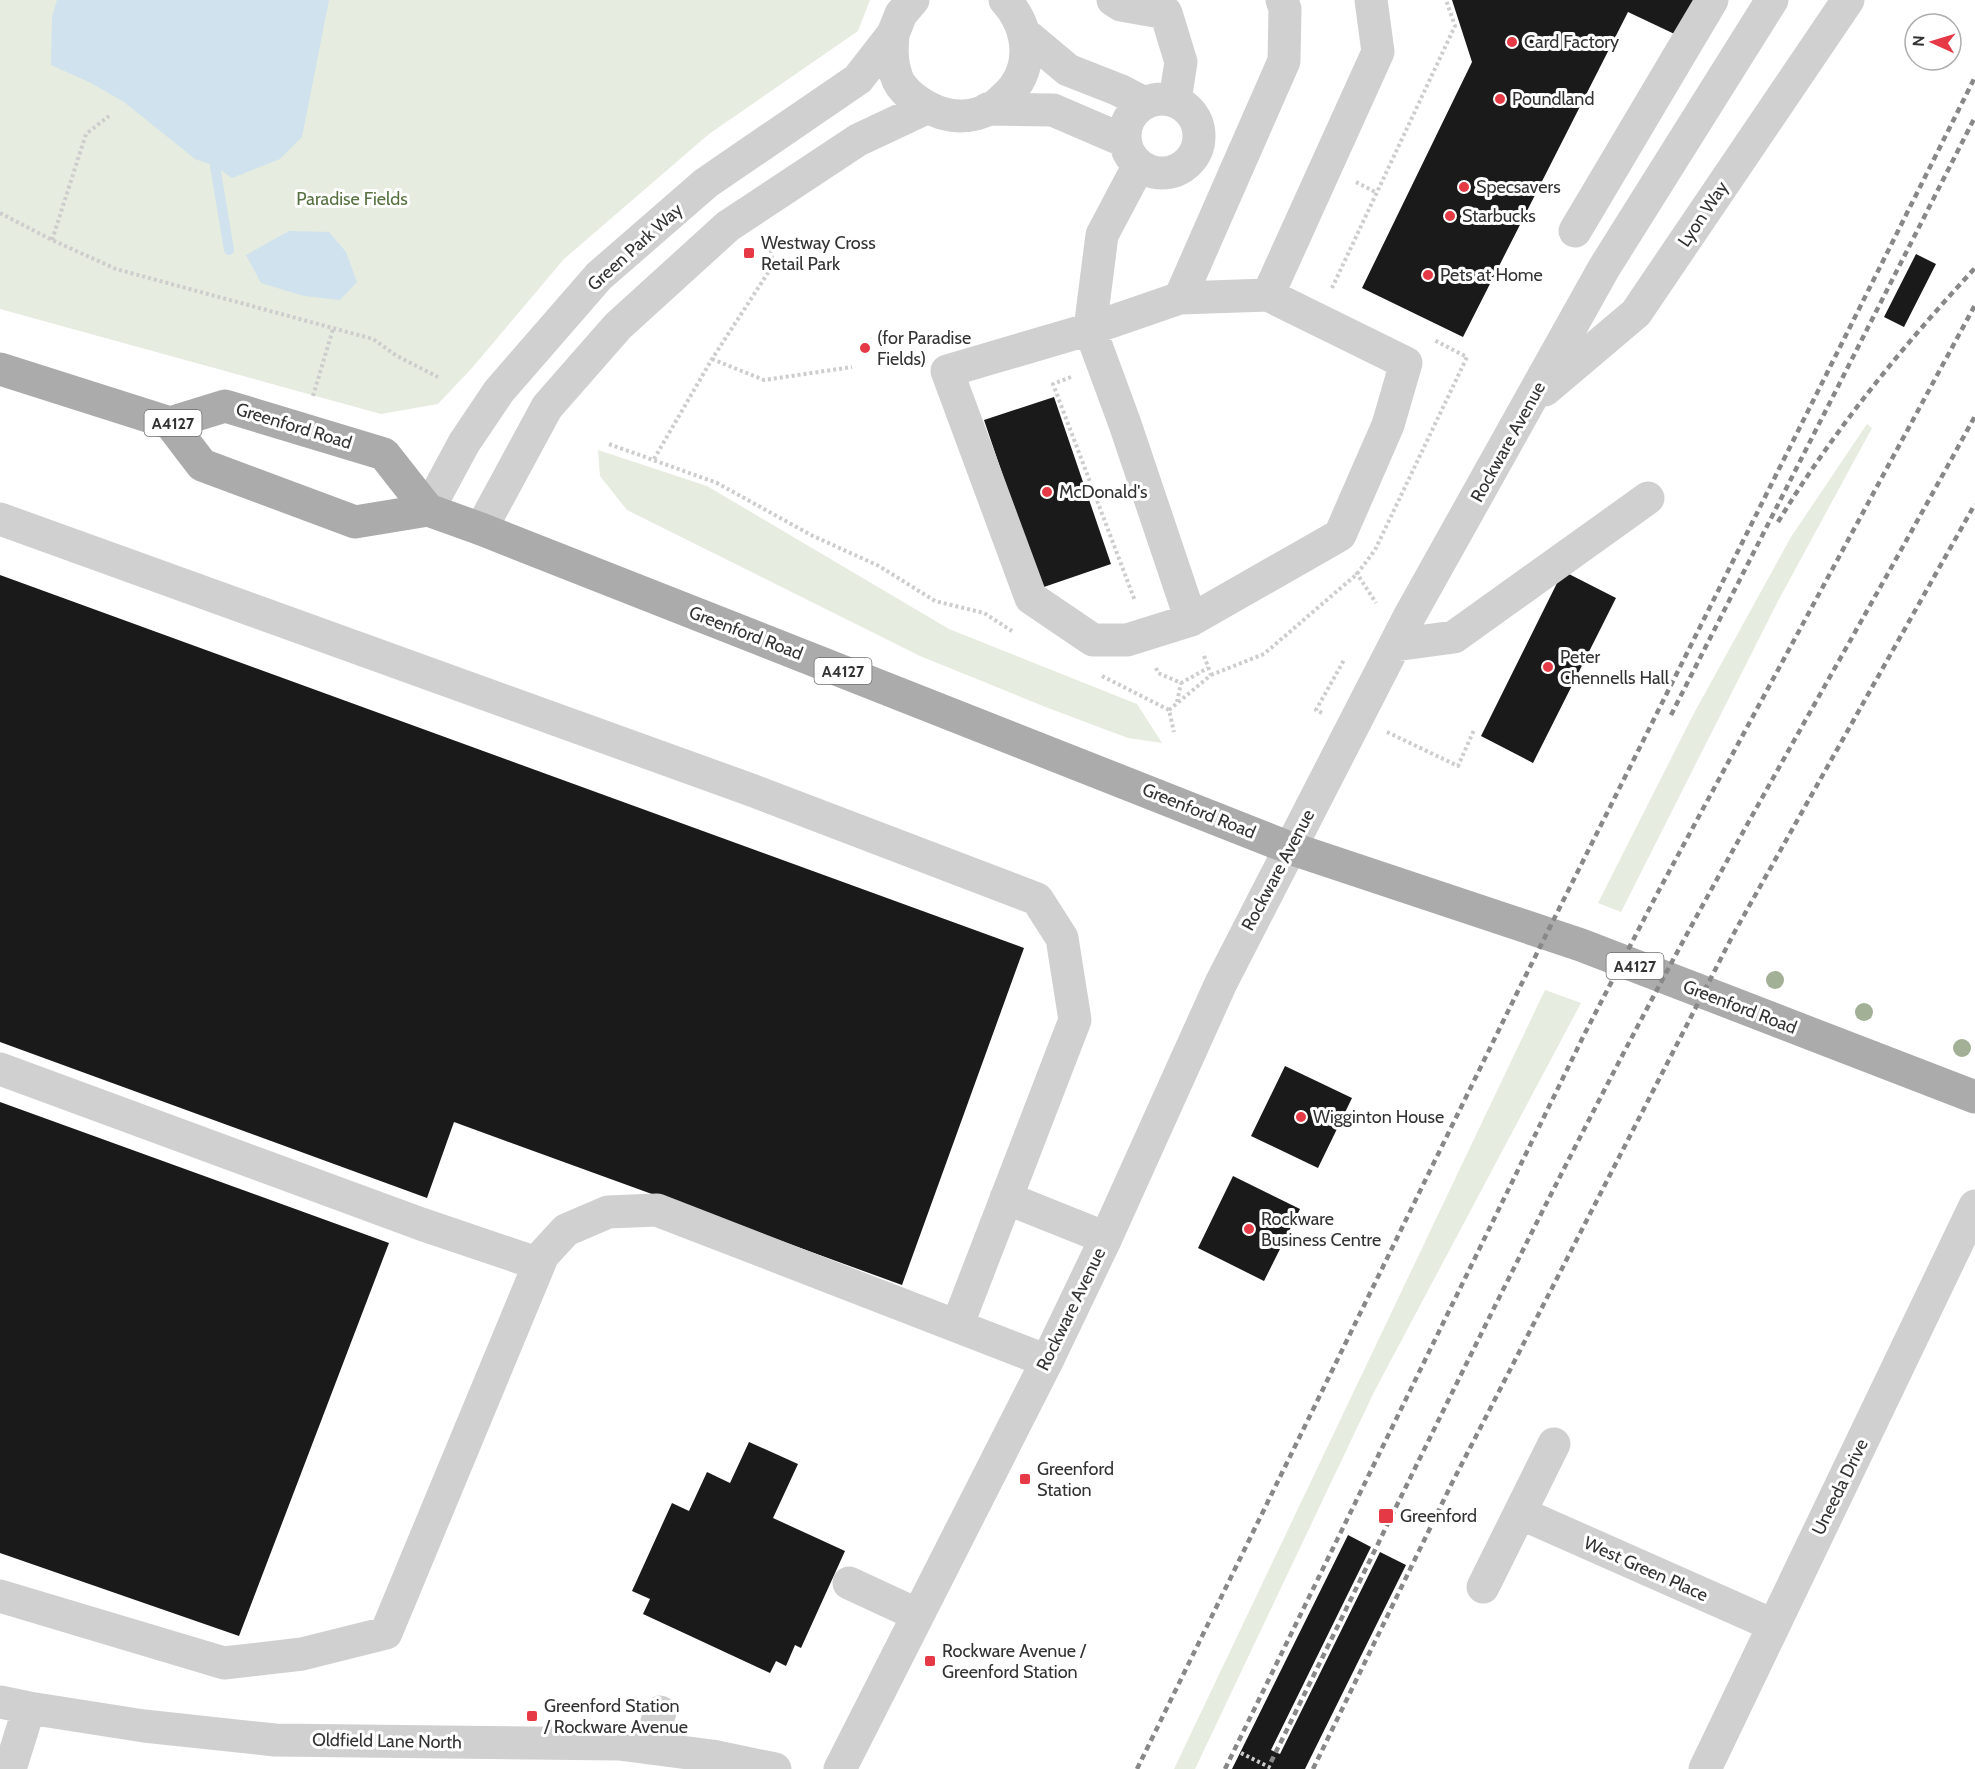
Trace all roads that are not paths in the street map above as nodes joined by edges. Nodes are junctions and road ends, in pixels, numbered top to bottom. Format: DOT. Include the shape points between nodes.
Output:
graph roads {
  1 [pos="913,0"];
  2 [pos="1005,0"];
  3 [pos="1113,0"];
  4 [pos="1282,0"];
  5 [pos="1371,0"];
  6 [pos="1712,0"];
  7 [pos="1772,0"];
  8 [pos="1848,0"];
  9 [pos="893,34"];
  10 [pos="1025,34"];
  11 [pos="1159,102"];
  12 [pos="926,108"];
  13 [pos="987,110"];
  14 [pos="1132,153"];
  15 [pos="1575,231"];
  16 [pos="1268,295"];
  17 [pos="1180,298"];
  18 [pos="1090,329"];
  19 [pos="0,369"];
  20 [pos="1529,403"];
  21 [pos="170,423"];
  22 [pos="1648,498"];
  23 [pos="428,510"];
  24 [pos="0,519"];
  25 [pos="481,529"];
  26 [pos="1191,620"];
  27 [pos="1395,645"];
  28 [pos="1290,848"];
  29 [pos="0,1069"];
  30 [pos="1975,1097"];
  31 [pos="1006,1198"];
  32 [pos="1975,1206"];
  33 [pos="1106,1238"];
  34 [pos="539,1264"];
  35 [pos="957,1326"];
  36 [pos="1047,1361"];
  37 [pos="1554,1444"];
  38 [pos="1520,1513"];
  39 [pos="849,1583"];
  40 [pos="1483,1587"];
  41 [pos="0,1596"];
  42 [pos="918,1615"];
  43 [pos="1773,1625"];
  44 [pos="14,1705"];
  45 [pos="660,1712"];
  46 [pos="649,1748"];
  47 [pos="487,1756"];
  48 [pos="10,1769"];
  49 [pos="775,1769"];
  50 [pos="840,1769"];
  51 [pos="1705,1769"];
  1 -- 9 [label="street, Green Park Way" via="901,14"];
  2 -- 10 [label="street, Green Park Way" via="1016,12"];
  3 -- 11 [label="street" via="1166,13 1181,62"];
  4 -- 17 [label="street" via="1284,61"];
  5 -- 16 [label="street" via="1378,52"];
  6 -- 15 [label="street"];
  7 -- 20 [label="street, Rockware Avenue" via="1604,268"];
  8 -- 20 [label="street, Lyon Way" via="1636,314"];
  9 -- 12 [label="street, Green Park Way" via="896,77"];
  9 -- 23 [label="street, Green Park Way" via="858,79 706,183 599,276 499,391 464,442"];
  10 -- 11 [label="street" via="1068,69"];
  10 -- 13 [label="street, Green Park Way" via="1022,74 1011,92"];
  11 -- 14 [label="street" via="1134,110 1128,119 1124,130"];
  11 -- 14 [label="street" via="1185,106 1194,115 1198,126 1197,151 1180,169 1168,173 1156,173"];
  12 -- 13 [label="street, Green Park Way" via="948,116 971,116"];
  12 -- 25 [label="street" via="858,140 729,226 618,326 547,407"];
  13 -- 14 [label="street" via="1053,110"];
  14 -- 18 [label="street" via="1102,235"];
  16 -- 17 [label="street"];
  16 -- 26 [label="street" via="1406,363 1388,425 1340,535"];
  17 -- 18 [label="street"];
  18 -- 26 [label="street"];
  18 -- 26 [label="street" via="947,371 1031,598 1093,640 1127,640"];
  19 -- 21 [label="main road, A4127"];
  20 -- 27 [label="street, Rockware Avenue"];
  21 -- 23 [label="main road, Greenford Road / A4127" via="202,465 356,522"];
  21 -- 23 [label="main road, Greenford Road / A4127" via="225,406 384,454"];
  22 -- 27 [label="street" via="1454,637"];
  23 -- 25 [label="main road, Greenford Road / A4127"];
  24 -- 31 [label="street" via="743,787 1037,899 1062,938 1076,1020"];
  25 -- 28 [label="main road, Greenford Road / A4127"];
  27 -- 28 [label="street, Rockware Avenue"];
  28 -- 30 [label="main road, Greenford Road / A4127" via="1581,945"];
  28 -- 33 [label="street, Rockware Avenue" via="1221,983"];
  29 -- 34 [label="street"];
  31 -- 33 [label="street"];
  31 -- 35 [label="street"];
  32 -- 43 [label="street, Uneeda Drive"];
  33 -- 36 [label="street, Rockware Avenue"];
  34 -- 35 [label="street" via="566,1230 608,1212 657,1210"];
  34 -- 41 [label="street" via="386,1633 302,1654 224,1663"];
  35 -- 36 [label="street"];
  36 -- 42 [label="street, Rockware Avenue"];
  37 -- 38 [label="street"];
  38 -- 40 [label="street"];
  38 -- 43 [label="street, West Green Place"];
  39 -- 42 [label="street"];
  42 -- 50 [label="street, Rockware Avenue"];
  43 -- 51 [label="street, Uneeda Drive"];
  44 -- 47 [label="street, Oldfield Lane North" via="144,1726"];
  44 -- 48 [label="street"];
  45 -- 46 [label="street"];
  46 -- 47 [label="street, Oldfield Lane North" via="619,1744"];
  46 -- 49 [label="street, Oldfield Lane North"];
}
